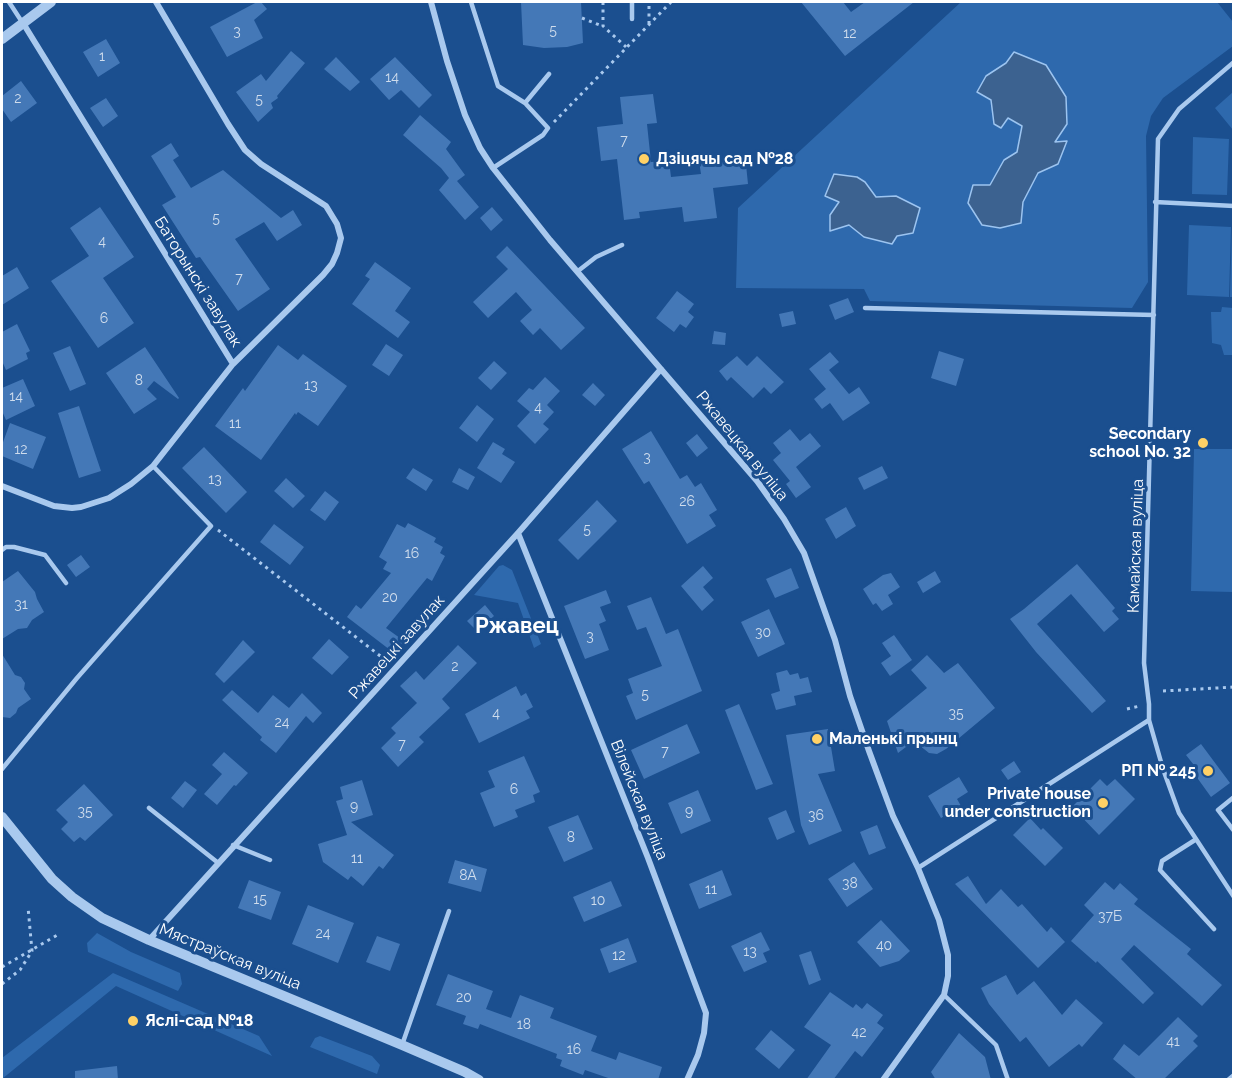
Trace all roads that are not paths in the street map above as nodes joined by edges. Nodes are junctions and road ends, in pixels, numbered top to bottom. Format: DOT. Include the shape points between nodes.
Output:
graph roads {
  1 [pos="9,2"];
  2 [pos="51,2"];
  3 [pos="156,2"];
  4 [pos="431,2"];
  5 [pos="471,2"];
  6 [pos="632,2"];
  7 [pos="632,19"];
  8 [pos="23,23"];
  9 [pos="2,39"];
  10 [pos="1233,62"];
  11 [pos="549,74"];
  12 [pos="525,104"];
  13 [pos="494,168"];
  14 [pos="1155,202"];
  15 [pos="1233,206"];
  16 [pos="622,244"];
  17 [pos="578,271"];
  18 [pos="865,308"];
  19 [pos="1154,315"];
  20 [pos="232,364"];
  21 [pos="661,369"];
  22 [pos="153,466"];
  23 [pos="2,486"];
  24 [pos="518,533"];
  25 [pos="2,550"];
  26 [pos="66,583"];
  27 [pos="1149,720"];
  28 [pos="2,769"];
  29 [pos="1233,797"];
  30 [pos="148,808"];
  31 [pos="3,824"];
  32 [pos="1233,831"];
  33 [pos="1195,840"];
  34 [pos="233,845"];
  35 [pos="270,860"];
  36 [pos="217,862"];
  37 [pos="918,868"];
  38 [pos="1233,897"];
  39 [pos="449,912"];
  40 [pos="1214,929"];
  41 [pos="148,940"];
  42 [pos="944,995"];
  43 [pos="402,1045"];
  44 [pos="1233,1075"];
  45 [pos="479,1080"];
  46 [pos="687,1080"];
  47 [pos="883,1080"];
  48 [pos="1008,1080"];
  49 [pos="1228,1080"];
  1 -- 8 [label="lane"];
  2 -- 8 [label="street"];
  3 -- 20 [label="street" via="245,150 326,206 341,238 332,264 323,275"];
  4 -- 13 [label="street, Ржавецкая вуліца" via="465,115"];
  5 -- 12 [label="lane" via="498,86"];
  6 -- 7 [label="lane"];
  8 -- 9 [label="street"];
  8 -- 20 [label="street, Баторынскі завулак"];
  10 -- 14 [label="lane, Камайская вуліца" via="1179,109 1158,139"];
  11 -- 12 [label="lane"];
  12 -- 13 [label="lane" via="548,128"];
  13 -- 17 [label="street, Ржавецкая вуліца"];
  14 -- 15 [label="lane"];
  14 -- 19 [label="lane, Камайская вуліца"];
  16 -- 17 [label="lane"];
  17 -- 21 [label="street, Ржавецкая вуліца"];
  18 -- 19 [label="lane"];
  19 -- 27 [label="lane, Камайская вуліца" via="1144,663"];
  20 -- 22 [label="street, Баторынскі завулак"];
  21 -- 24 [label="street, Ржавецкі завулак"];
  21 -- 37 [label="street, Ржавецкая вуліца" via="757,481 804,553 869,751"];
  22 -- 23 [label="street, Баторынскі завулак" via="109,498 81,507 54,506"];
  22 -- 28 [label="lane" via="211,526"];
  24 -- 34 [label="street, Ржавецкі завулак"];
  24 -- 46 [label="street, Вілейская вуліца" via="706,1013 705,1033"];
  25 -- 26 [label="lane" via="14,547 45,555"];
  27 -- 33 [label="lane, Камайская вуліца" via="1162,769 1179,813"];
  27 -- 37 [label="lane"];
  29 -- 32 [label="lane" via="1218,810"];
  30 -- 36 [label="lane"];
  31 -- 41 [label="street, Мястраўская вуліца" via="72,897 102,918"];
  33 -- 38 [label="lane, Камайская вуліца"];
  33 -- 40 [label="lane" via="1162,861 1160,870"];
  34 -- 35 [label="lane"];
  34 -- 36 [label="street, Ржавецкі завулак"];
  36 -- 41 [label="street, Ржавецкі завулак"];
  37 -- 42 [label="street, Ржавецкая вуліца" via="944,939 948,976"];
  39 -- 43 [label="lane"];
  41 -- 43 [label="street, Мястраўская вуліца"];
  42 -- 47 [label="street"];
  42 -- 48 [label="lane" via="996,1045"];
  43 -- 45 [label="street, Мястраўская вуліца"];
  44 -- 49 [label="lane"];
}
